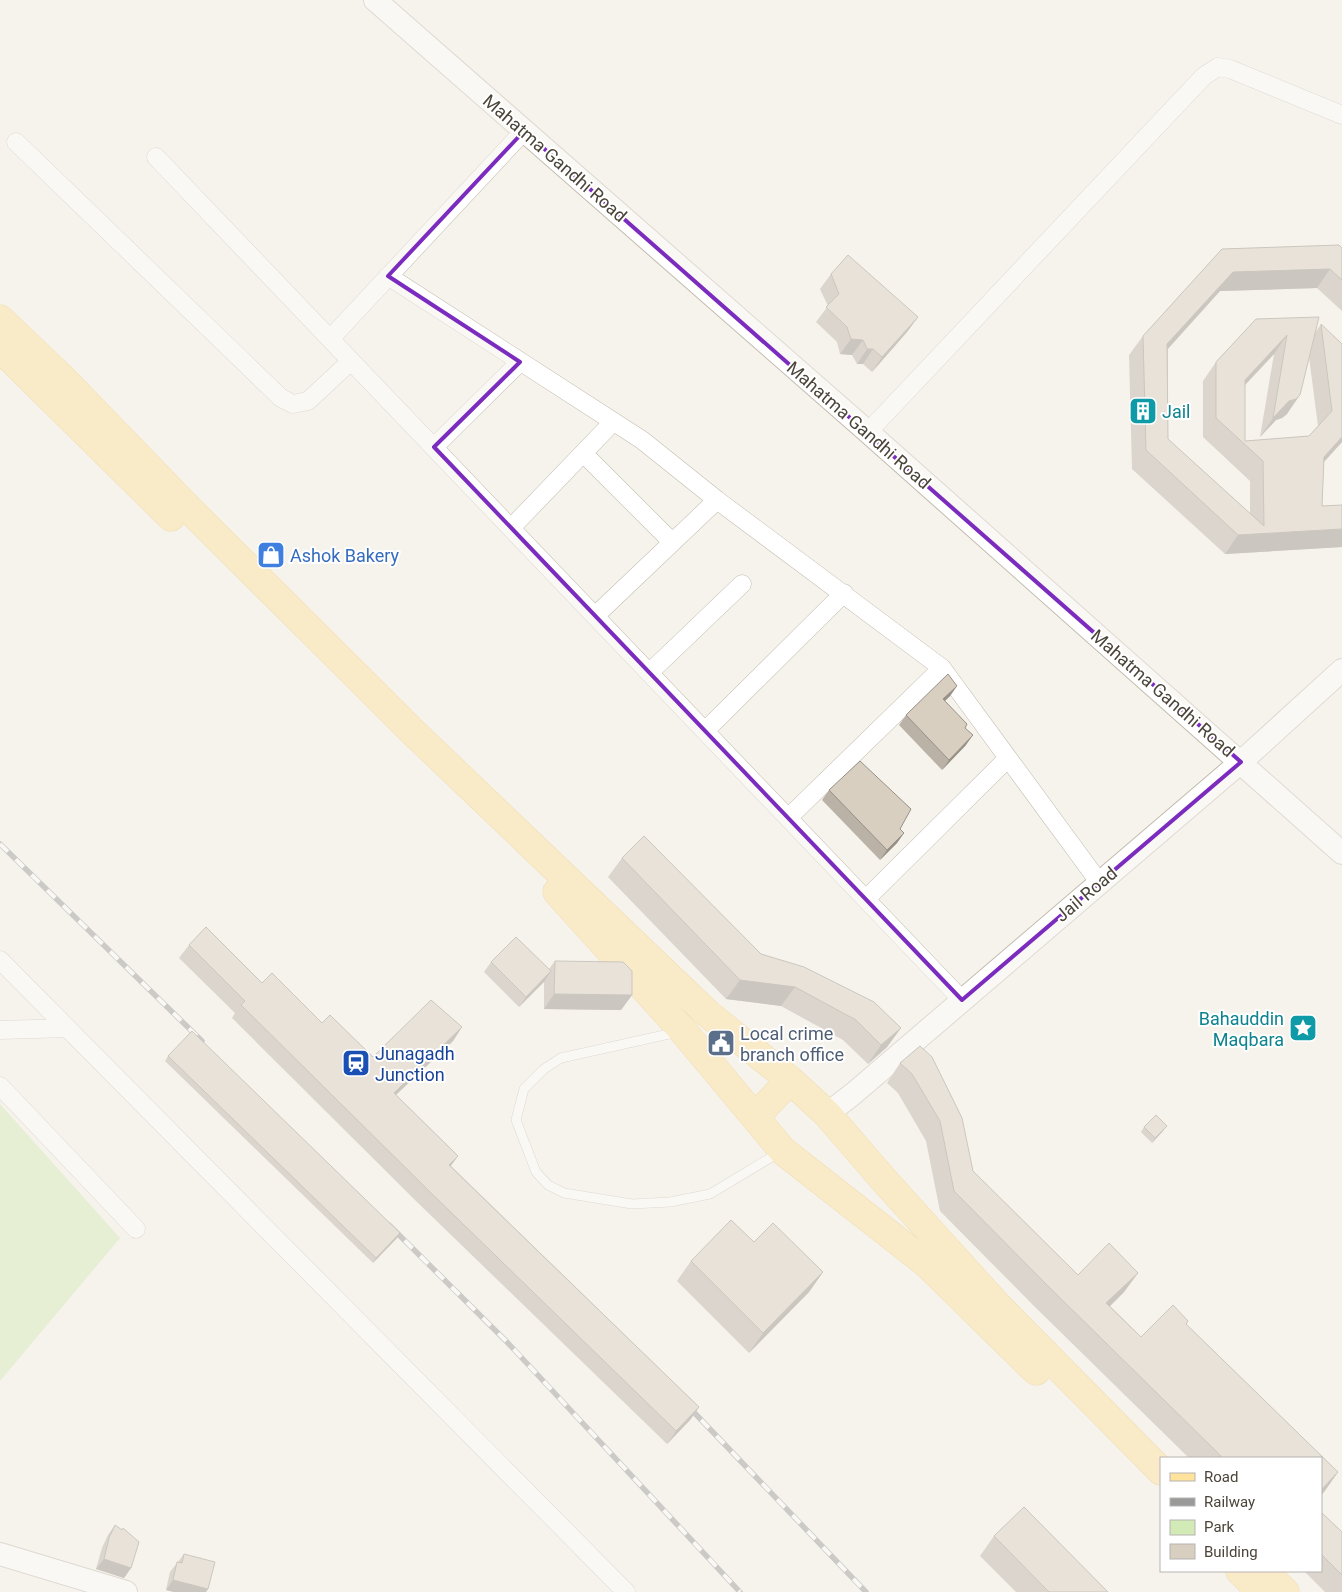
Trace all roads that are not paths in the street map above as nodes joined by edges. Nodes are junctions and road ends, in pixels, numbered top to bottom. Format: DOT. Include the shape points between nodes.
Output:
graph roads {
  1 [pos="375,0"];
  2 [pos="1342,115"];
  3 [pos="524,131"];
  4 [pos="16,142"];
  5 [pos="156,157"];
  6 [pos="388,276"];
  7 [pos="0,319"];
  8 [pos="330,339"];
  9 [pos="0,348"];
  10 [pos="351,361"];
  11 [pos="520,362"];
  12 [pos="613,422"];
  13 [pos="868,432"];
  14 [pos="434,448"];
  15 [pos="583,453"];
  16 [pos="717,500"];
  17 [pos="511,528"];
  18 [pos="672,542"];
  19 [pos="742,584"];
  20 [pos="844,593"];
  21 [pos="595,616"];
  22 [pos="942,668"];
  23 [pos="1342,670"];
  24 [pos="649,673"];
  25 [pos="705,731"];
  26 [pos="1008,758"];
  27 [pos="1240,762"];
  28 [pos="788,818"];
  29 [pos="1342,852"];
  30 [pos="1099,882"];
  31 [pos="866,899"];
  32 [pos="0,960"];
  33 [pos="962,1000"];
  34 [pos="67,1028"];
  35 [pos="0,1030"];
  36 [pos="683,1031"];
  37 [pos="790,1080"];
  38 [pos="0,1086"];
  39 [pos="827,1114"];
  40 [pos="754,1116"];
  41 [pos="783,1150"];
  42 [pos="883,1179"];
  43 [pos="854,1207"];
  44 [pos="136,1229"];
  45 [pos="1160,1470"];
  46 [pos="1160,1492"];
  47 [pos="0,1554"];
  48 [pos="1241,1572"];
  49 [pos="1265,1572"];
  50 [pos="126,1592"];
  51 [pos="626,1592"];
  52 [pos="1262,1592"];
  53 [pos="1285,1592"];
  1 -- 3 [label="street, Mahatma Gandhi Road"];
  2 -- 13 [label="street" via="1230,69 1218,67 1204,76"];
  3 -- 6 [label="street"];
  3 -- 13 [label="street, Mahatma Gandhi Road"];
  4 -- 10 [label="street" via="281,398 293,404 308,401"];
  5 -- 8 [label="street"];
  6 -- 8 [label="street"];
  6 -- 11 [label="street"];
  7 -- 37 [label="main road" via="414,733 708,1014"];
  8 -- 10 [label="street"];
  9 -- 36 [label="main road" via="222,568 530,862"];
  10 -- 14 [label="street"];
  11 -- 12 [label="street"];
  11 -- 14 [label="street"];
  12 -- 15 [label="street"];
  12 -- 16 [label="street" via="642,440"];
  13 -- 27 [label="street, Mahatma Gandhi Road"];
  14 -- 17 [label="street"];
  15 -- 17 [label="street"];
  15 -- 18 [label="street"];
  16 -- 18 [label="street"];
  16 -- 20 [label="street"];
  17 -- 21 [label="street"];
  18 -- 21 [label="street"];
  19 -- 24 [label="street"];
  20 -- 22 [label="street"];
  20 -- 25 [label="street"];
  21 -- 24 [label="street"];
  22 -- 26 [label="street"];
  22 -- 28 [label="street"];
  23 -- 27 [label="street, Jail Road"];
  24 -- 25 [label="street"];
  25 -- 28 [label="street"];
  26 -- 30 [label="street"];
  26 -- 31 [label="street"];
  27 -- 29 [label="street, Mahatma Gandhi Road"];
  27 -- 30 [label="street, Jail Road"];
  28 -- 31 [label="street"];
  30 -- 33 [label="street, Jail Road"];
  31 -- 33 [label="street"];
  32 -- 34 [label="street"];
  33 -- 39 [label="street, Jail Road"];
  34 -- 35 [label="street"];
  34 -- 51 [label="street"];
  36 -- 40 [label="main road"];
  36 -- 41 [label="lane" via="561,1058 544,1069 524,1089 516,1120 536,1172 548,1185 564,1193 632,1204 670,1202 710,1194"];
  37 -- 39 [label="main road"];
  37 -- 40 [label="main road"];
  38 -- 44 [label="street"];
  39 -- 42 [label="main road"];
  40 -- 41 [label="main road"];
  41 -- 43 [label="main road"];
  42 -- 43 [label="main road"];
  42 -- 45 [label="main road" via="998,1306"];
  43 -- 46 [label="main road" via="926,1264"];
  47 -- 50 [label="street"];
  48 -- 52 [label="main road"];
  49 -- 53 [label="main road"];
}
